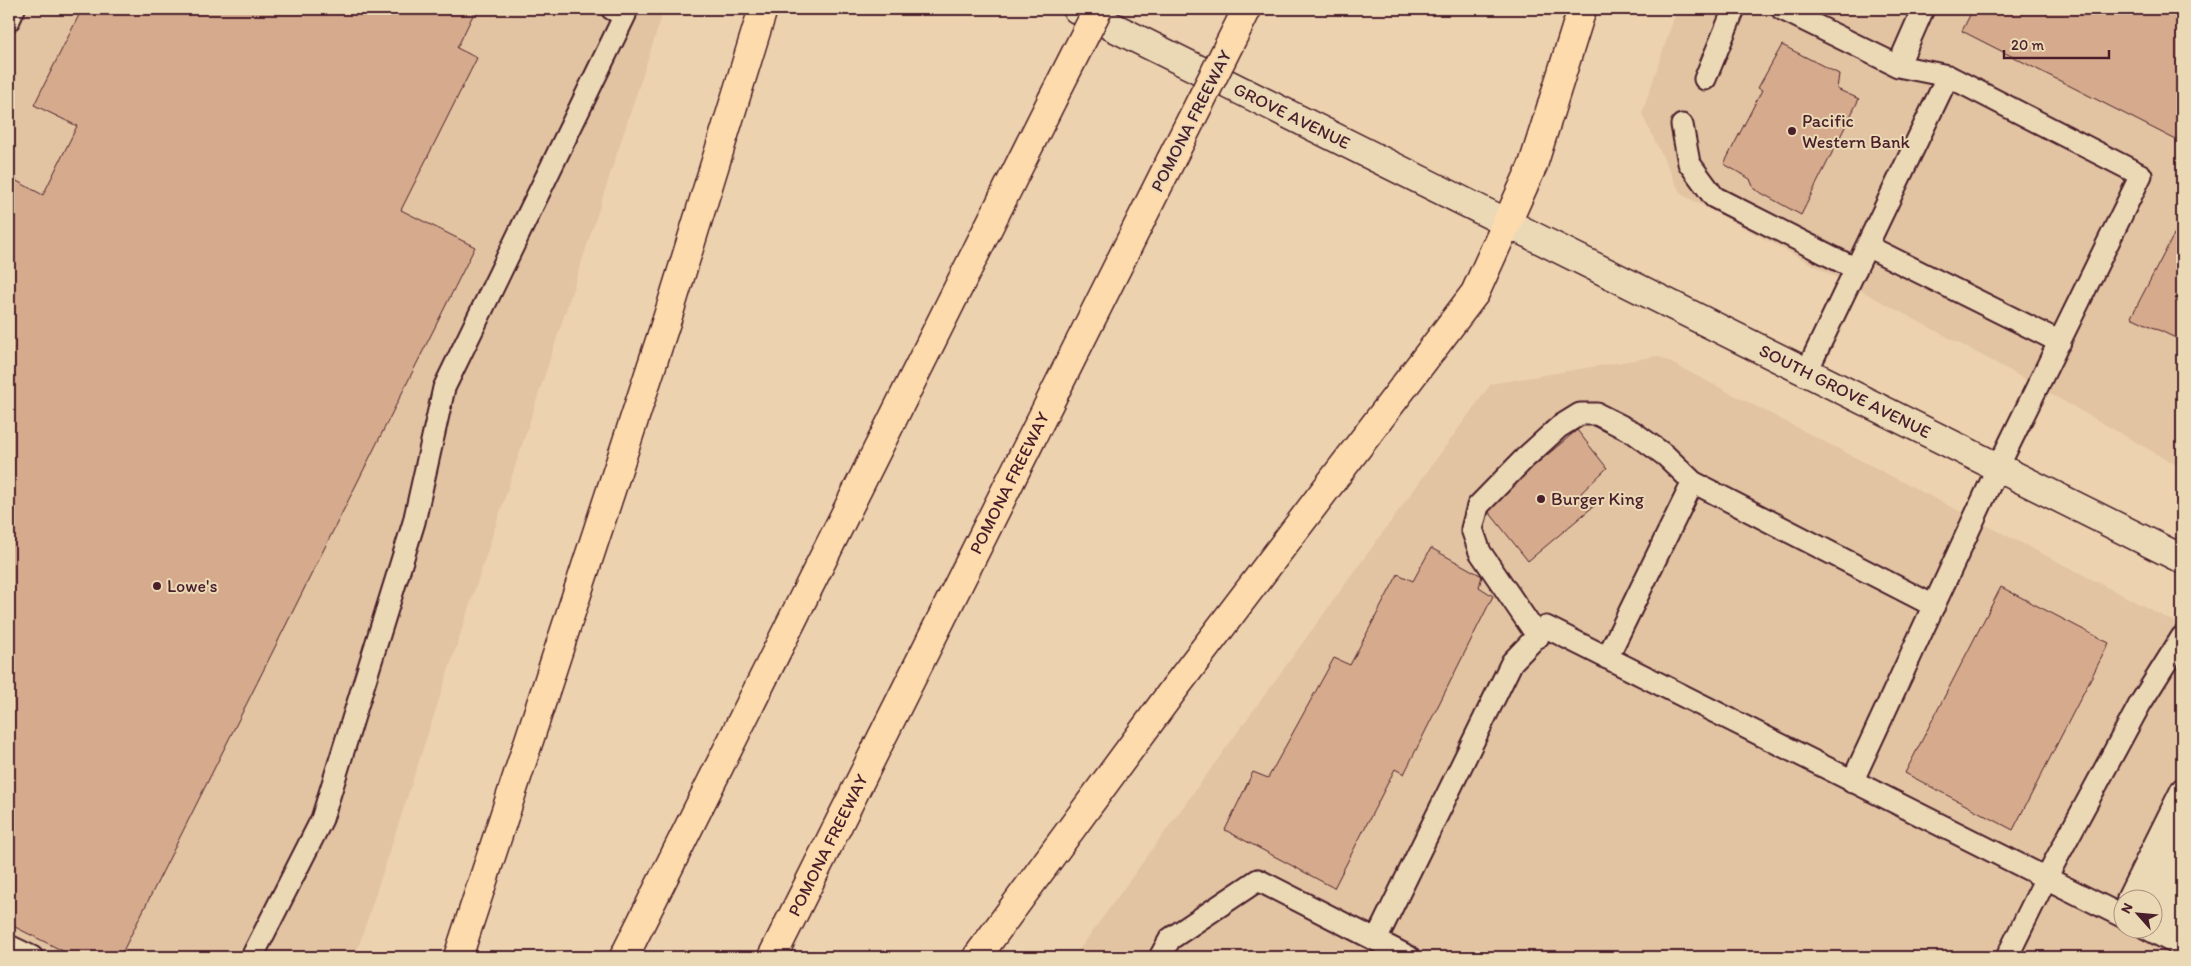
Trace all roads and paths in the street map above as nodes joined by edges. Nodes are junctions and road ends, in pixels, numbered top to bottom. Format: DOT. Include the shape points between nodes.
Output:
graph roads {
  1 [pos="14,9"];
  2 [pos="612,9"];
  3 [pos="763,9"];
  4 [pos="1077,9"];
  5 [pos="1098,9"];
  6 [pos="1247,9"];
  7 [pos="1582,9"];
  8 [pos="1734,9"];
  9 [pos="1782,9"];
  10 [pos="1924,9"];
  11 [pos="9,20"];
  12 [pos="1898,66"];
  13 [pos="1948,76"];
  14 [pos="1705,78"];
  15 [pos="1682,125"];
  16 [pos="1508,222"];
  17 [pos="1867,246"];
  18 [pos="1856,269"];
  19 [pos="2060,342"];
  20 [pos="1807,372"];
  21 [pos="1998,468"];
  22 [pos="1693,482"];
  23 [pos="2182,559"];
  24 [pos="1934,606"];
  25 [pos="1538,637"];
  26 [pos="2182,637"];
  27 [pos="1606,658"];
  28 [pos="1852,782"];
  29 [pos="2182,789"];
  30 [pos="2182,824"];
  31 [pos="2182,862"];
  32 [pos="2046,878"];
  33 [pos="2134,888"];
  34 [pos="2149,888"];
  35 [pos="2182,904"];
  36 [pos="2114,905"];
  37 [pos="2164,912"];
  38 [pos="2164,924"];
  39 [pos="1376,940"];
  40 [pos="9,946"];
  41 [pos="32,957"];
  42 [pos="252,957"];
  43 [pos="458,957"];
  44 [pos="624,957"];
  45 [pos="772,957"];
  46 [pos="977,957"];
  47 [pos="1160,957"];
  48 [pos="1409,957"];
  49 [pos="2007,957"];
  1 -- 11 [label="lane"];
  2 -- 42 [label="lane" via="625,15 444,388 414,522 322,819"];
  3 -- 43 [label="highway" via="668,316"];
  4 -- 16 [label="main road, GROVE AVENUE"];
  5 -- 44 [label="highway, bridge"];
  6 -- 45 [label="highway, POMONA FREEWAY, bridge"];
  7 -- 16 [label="highway" via="1533,165"];
  8 -- 14 [label="lane"];
  9 -- 12 [label="lane"];
  10 -- 12 [label="lane"];
  12 -- 13 [label="lane"];
  13 -- 17 [label="lane"];
  13 -- 19 [label="lane" via="2142,175"];
  15 -- 18 [label="lane" via="1689,163 1714,197"];
  16 -- 20 [label="main road, SOUTH GROVE AVENUE"];
  16 -- 46 [label="highway" via="1476,293 1174,689"];
  17 -- 18 [label="lane"];
  17 -- 19 [label="lane"];
  18 -- 20 [label="lane"];
  19 -- 21 [label="lane"];
  20 -- 21 [label="main road, SOUTH GROVE AVENUE"];
  21 -- 23 [label="main road, SOUTH GROVE AVENUE"];
  21 -- 24 [label="lane"];
  22 -- 24 [label="lane"];
  22 -- 25 [label="lane" via="1666,456 1633,432 1597,414 1580,414 1559,426 1525,458 1478,506 1472,529 1480,552"];
  22 -- 27 [label="lane"];
  24 -- 28 [label="lane"];
  25 -- 27 [label="lane" via="1546,627"];
  25 -- 39 [label="lane" via="1512,662"];
  26 -- 32 [label="lane" via="2140,704"];
  27 -- 28 [label="lane"];
  28 -- 32 [label="lane"];
  29 -- 33 [label="lane"];
  30 -- 34 [label="lane"];
  31 -- 37 [label="lane"];
  32 -- 36 [label="lane"];
  32 -- 49 [label="lane"];
  35 -- 38 [label="lane"];
  39 -- 47 [label="lane" via="1258,880 1170,938"];
  39 -- 48 [label="lane"];
  40 -- 41 [label="lane"];
}
